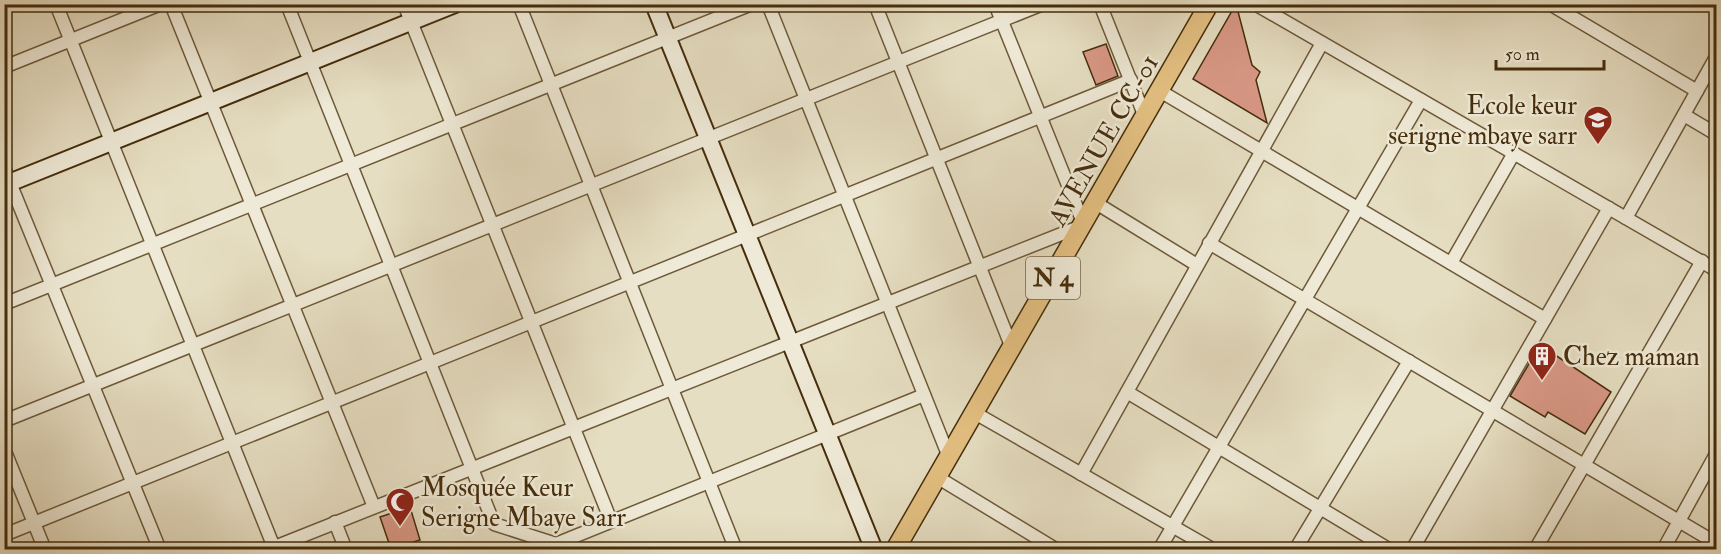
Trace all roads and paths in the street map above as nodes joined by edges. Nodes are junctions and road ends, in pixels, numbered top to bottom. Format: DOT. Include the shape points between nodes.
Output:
graph roads {
  1 [pos="56,4"];
  2 [pos="161,4"];
  3 [pos="171,4"];
  4 [pos="287,4"];
  5 [pos="404,4"];
  6 [pos="455,4"];
  7 [pos="519,4"];
  8 [pos="654,4"];
  9 [pos="752,4"];
  10 [pos="768,4"];
  11 [pos="875,4"];
  12 [pos="995,4"];
  13 [pos="1043,4"];
  14 [pos="1100,4"];
  15 [pos="1255,4"];
  16 [pos="1550,4"];
  17 [pos="1209,5"];
  18 [pos="1002,21"];
  19 [pos="411,22"];
  20 [pos="668,38"];
  21 [pos="70,41"];
  22 [pos="1322,43"];
  23 [pos="1716,57"];
  24 [pos="898,62"];
  25 [pos="310,63"];
  26 [pos="4,67"];
  27 [pos="1131,80"];
  28 [pos="551,85"];
  29 [pos="1160,91"];
  30 [pos="1697,91"];
  31 [pos="806,100"];
  32 [pos="1421,100"];
  33 [pos="211,103"];
  34 [pos="1684,115"];
  35 [pos="1040,116"];
  36 [pos="1146,117"];
  37 [pos="452,124"];
  38 [pos="1716,134"];
  39 [pos="708,139"];
  40 [pos="111,143"];
  41 [pos="1262,151"];
  42 [pos="1514,153"];
  43 [pos="937,158"];
  44 [pos="351,165"];
  45 [pos="7,179"];
  46 [pos="591,185"];
  47 [pos="844,196"];
  48 [pos="1096,203"];
  49 [pos="252,205"];
  50 [pos="1358,208"];
  51 [pos="1609,208"];
  52 [pos="1626,218"];
  53 [pos="492,225"];
  54 [pos="1084,225"];
  55 [pos="747,235"];
  56 [pos="1209,243"];
  57 [pos="153,244"];
  58 [pos="1702,261"];
  59 [pos="1451,263"];
  60 [pos="1197,265"];
  61 [pos="391,266"];
  62 [pos="980,266"];
  63 [pos="1716,270"];
  64 [pos="630,283"];
  65 [pos="52,285"];
  66 [pos="1305,300"];
  67 [pos="887,303"];
  68 [pos="4,304"];
  69 [pos="293,305"];
  70 [pos="1545,319"];
  71 [pos="531,322"];
  72 [pos="790,342"];
  73 [pos="193,345"];
  74 [pos="1012,348"];
  75 [pos="1409,361"];
  76 [pos="430,363"];
  77 [pos="92,385"];
  78 [pos="672,388"];
  79 [pos="1127,392"];
  80 [pos="924,395"];
  81 [pos="332,403"];
  82 [pos="1492,410"];
  83 [pos="975,413"];
  84 [pos="4,421"];
  85 [pos="573,428"];
  86 [pos="827,434"];
  87 [pos="232,443"];
  88 [pos="1218,447"];
  89 [pos="4,449"];
  90 [pos="1716,454"];
  91 [pos="949,457"];
  92 [pos="1584,465"];
  93 [pos="472,468"];
  94 [pos="1081,474"];
  95 [pos="937,477"];
  96 [pos="709,482"];
  97 [pos="132,484"];
  98 [pos="374,507"];
  99 [pos="1319,507"];
  100 [pos="611,521"];
  101 [pos="1679,521"];
  102 [pos="335,522"];
  103 [pos="34,523"];
  104 [pos="1173,526"];
  105 [pos="4,535"];
  106 [pos="1716,543"];
  107 [pos="1043,546"];
  108 [pos="272,548"];
  109 [pos="559,548"];
  110 [pos="45,549"];
  111 [pos="160,549"];
  112 [pos="346,549"];
  113 [pos="542,549"];
  114 [pos="736,549"];
  115 [pos="874,549"];
  116 [pos="895,549"];
  117 [pos="1057,549"];
  118 [pos="1159,549"];
  119 [pos="1214,549"];
  120 [pos="1295,549"];
  121 [pos="1390,549"];
  122 [pos="1412,549"];
  123 [pos="1535,549"];
  124 [pos="1663,549"];
  1 -- 21 [label="street"];
  2 -- 21 [label="street"];
  3 -- 33 [label="street"];
  4 -- 25 [label="street"];
  5 -- 19 [label="street"];
  6 -- 19 [label="street"];
  7 -- 28 [label="street"];
  8 -- 20 [label="street"];
  9 -- 20 [label="street"];
  10 -- 31 [label="street"];
  11 -- 24 [label="street"];
  12 -- 18 [label="street"];
  13 -- 18 [label="street"];
  14 -- 27 [label="street"];
  15 -- 22 [label="street"];
  16 -- 30 [label="street"];
  17 -- 29 [label="main road, AVENUE CC-01 / N 4"];
  18 -- 24 [label="street"];
  18 -- 35 [label="street"];
  19 -- 25 [label="street"];
  19 -- 37 [label="street"];
  20 -- 28 [label="street"];
  20 -- 39 [label="street"];
  21 -- 26 [label="street"];
  21 -- 40 [label="street"];
  22 -- 32 [label="street"];
  22 -- 41 [label="street"];
  23 -- 30 [label="street"];
  24 -- 31 [label="street"];
  24 -- 43 [label="street"];
  25 -- 33 [label="street"];
  25 -- 44 [label="street"];
  27 -- 35 [label="street"];
  27 -- 36 [label="street"];
  28 -- 37 [label="street"];
  28 -- 46 [label="street"];
  29 -- 36 [label="main road, AVENUE CC-01 / N 4"];
  29 -- 41 [label="street"];
  30 -- 34 [label="street"];
  31 -- 39 [label="street"];
  31 -- 47 [label="street"];
  32 -- 42 [label="street"];
  32 -- 50 [label="street"];
  33 -- 40 [label="street"];
  33 -- 49 [label="street"];
  34 -- 38 [label="street"];
  34 -- 52 [label="street"];
  35 -- 43 [label="street"];
  35 -- 54 [label="street"];
  36 -- 48 [label="main road, AVENUE CC-01 / N 4"];
  37 -- 44 [label="street"];
  37 -- 53 [label="street"];
  39 -- 46 [label="street"];
  39 -- 55 [label="street"];
  40 -- 45 [label="street"];
  40 -- 57 [label="street"];
  41 -- 50 [label="street"];
  41 -- 56 [label="street"];
  42 -- 51 [label="street"];
  42 -- 59 [label="street"];
  43 -- 47 [label="street"];
  43 -- 62 [label="street"];
  44 -- 49 [label="street"];
  44 -- 61 [label="street"];
  45 -- 65 [label="street"];
  46 -- 53 [label="street"];
  46 -- 64 [label="street"];
  47 -- 55 [label="street"];
  47 -- 67 [label="street"];
  48 -- 54 [label="main road, AVENUE CC-01 / N 4"];
  48 -- 60 [label="street"];
  49 -- 57 [label="street"];
  49 -- 69 [label="street"];
  50 -- 59 [label="street"];
  50 -- 66 [label="street"];
  51 -- 52 [label="street"];
  51 -- 70 [label="street"];
  52 -- 58 [label="street"];
  53 -- 61 [label="street"];
  53 -- 71 [label="street"];
  54 -- 62 [label="street"];
  54 -- 74 [label="main road, AVENUE CC-01 / N 4"];
  55 -- 64 [label="street"];
  55 -- 72 [label="street"];
  56 -- 60 [label="street"];
  56 -- 66 [label="street"];
  57 -- 65 [label="street"];
  57 -- 73 [label="street"];
  58 -- 63 [label="street"];
  58 -- 92 [label="street"];
  59 -- 70 [label="street"];
  60 -- 79 [label="street"];
  61 -- 69 [label="street"];
  61 -- 76 [label="street"];
  62 -- 67 [label="street"];
  62 -- 74 [label="street"];
  64 -- 71 [label="street"];
  64 -- 78 [label="street"];
  65 -- 68 [label="street"];
  65 -- 77 [label="street"];
  66 -- 75 [label="street"];
  66 -- 88 [label="street"];
  67 -- 72 [label="street"];
  67 -- 80 [label="street"];
  69 -- 73 [label="street"];
  69 -- 81 [label="street"];
  70 -- 82 [label="street"];
  71 -- 76 [label="street"];
  71 -- 85 [label="street"];
  72 -- 78 [label="street"];
  72 -- 86 [label="street"];
  73 -- 77 [label="street"];
  73 -- 87 [label="street"];
  74 -- 83 [label="main road, AVENUE CC-01 / N 4"];
  75 -- 82 [label="street"];
  75 -- 99 [label="street"];
  76 -- 81 [label="street"];
  76 -- 93 [label="street"];
  77 -- 84 [label="street"];
  77 -- 97 [label="street"];
  78 -- 85 [label="street"];
  78 -- 96 [label="street"];
  79 -- 88 [label="street"];
  79 -- 94 [label="street"];
  80 -- 86 [label="street"];
  80 -- 91 [label="street"];
  81 -- 87 [label="street"];
  81 -- 98 [label="street"];
  82 -- 92 [label="street"];
  82 -- 122 [label="street"];
  83 -- 91 [label="main road, AVENUE CC-01 / N 4"];
  83 -- 94 [label="street"];
  85 -- 93 [label="street"];
  85 -- 100 [label="street"];
  86 -- 96 [label="street"];
  86 -- 115 [label="street"];
  87 -- 97 [label="street"];
  87 -- 108 [label="street"];
  88 -- 99 [label="street"];
  88 -- 104 [label="street"];
  89 -- 103 [label="street"];
  90 -- 101 [label="street"];
  91 -- 95 [label="main road, AVENUE CC-01 / N 4"];
  92 -- 101 [label="street"];
  92 -- 123 [label="street"];
  93 -- 98 [label="street"];
  93 -- 109 [label="street" via="494,524"];
  94 -- 104 [label="street"];
  95 -- 107 [label="street"];
  95 -- 116 [label="main road, AVENUE CC-01 / N 4"];
  96 -- 100 [label="street"];
  96 -- 114 [label="street"];
  97 -- 103 [label="street"];
  97 -- 111 [label="street"];
  98 -- 102 [label="street"];
  99 -- 120 [label="street"];
  99 -- 121 [label="street"];
  100 -- 109 [label="street"];
  101 -- 106 [label="street"];
  101 -- 124 [label="street"];
  102 -- 108 [label="street"];
  102 -- 112 [label="street"];
  103 -- 105 [label="street"];
  103 -- 110 [label="street"];
  104 -- 118 [label="street"];
  104 -- 119 [label="street"];
  107 -- 117 [label="street"];
  109 -- 113 [label="street"];
}
